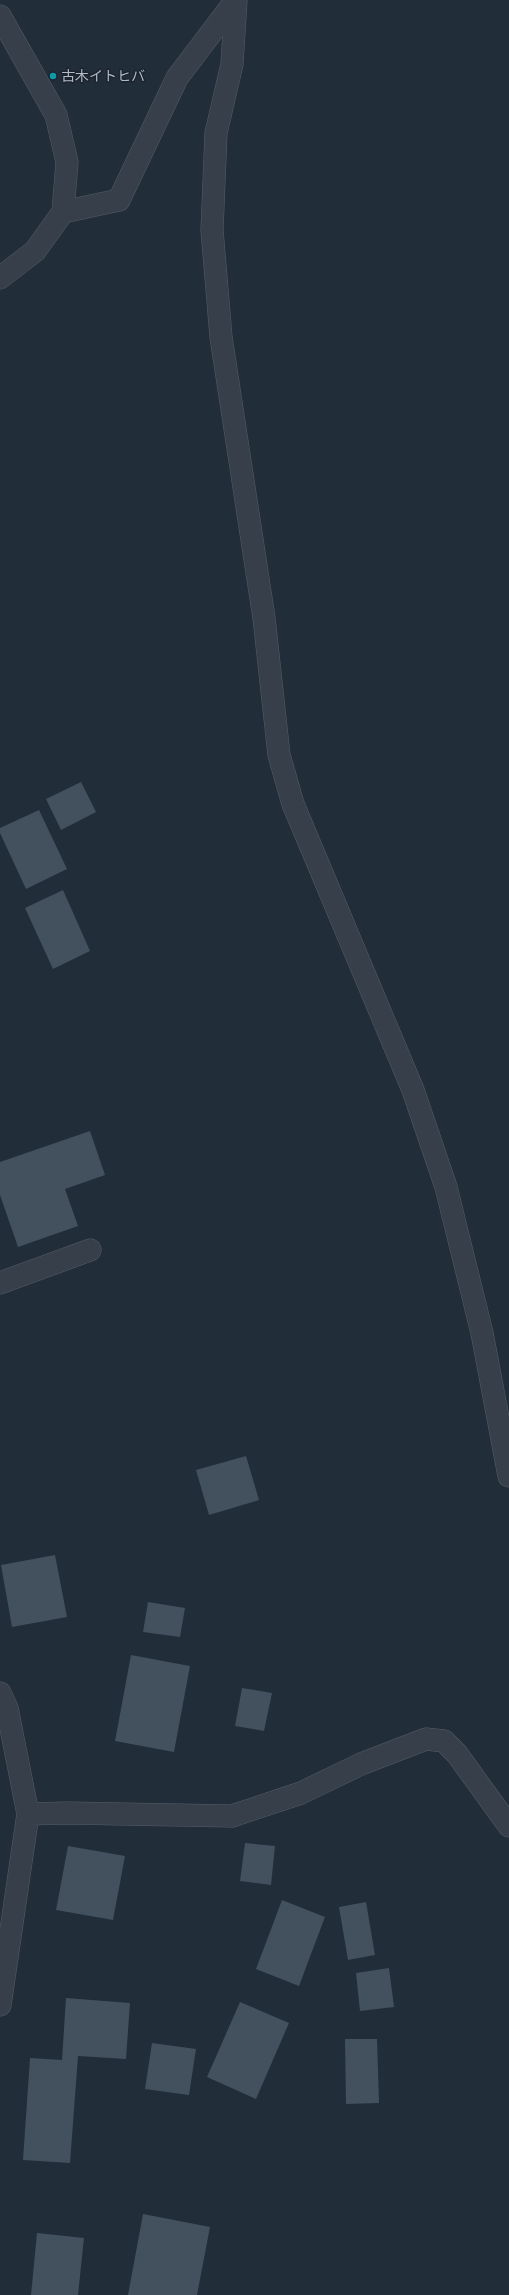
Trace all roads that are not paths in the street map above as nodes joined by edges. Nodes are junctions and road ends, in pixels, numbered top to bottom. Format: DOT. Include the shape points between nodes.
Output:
graph roads {
  1 [pos="236,0"];
  2 [pos="0,16"];
  3 [pos="63,212"];
  4 [pos="0,278"];
  5 [pos="90,1250"];
  6 [pos="0,1283"];
  7 [pos="509,1476"];
  8 [pos="0,1693"];
  9 [pos="28,1814"];
  10 [pos="509,1826"];
  11 [pos="0,2005"];
  1 -- 3 [label="street" via="177,78 119,200"];
  1 -- 7 [label="street" via="232,64 216,133 212,230 222,337 264,618 279,755 294,804 413,1090 446,1187 482,1333"];
  2 -- 3 [label="street" via="56,115 67,162"];
  3 -- 4 [label="street" via="35,251"];
  5 -- 6 [label="street"];
  8 -- 9 [label="street" via="7,1708"];
  9 -- 10 [label="street" via="67,1812 232,1816 301,1793 361,1764 426,1739 444,1741 457,1754"];
  9 -- 11 [label="street"];
}
